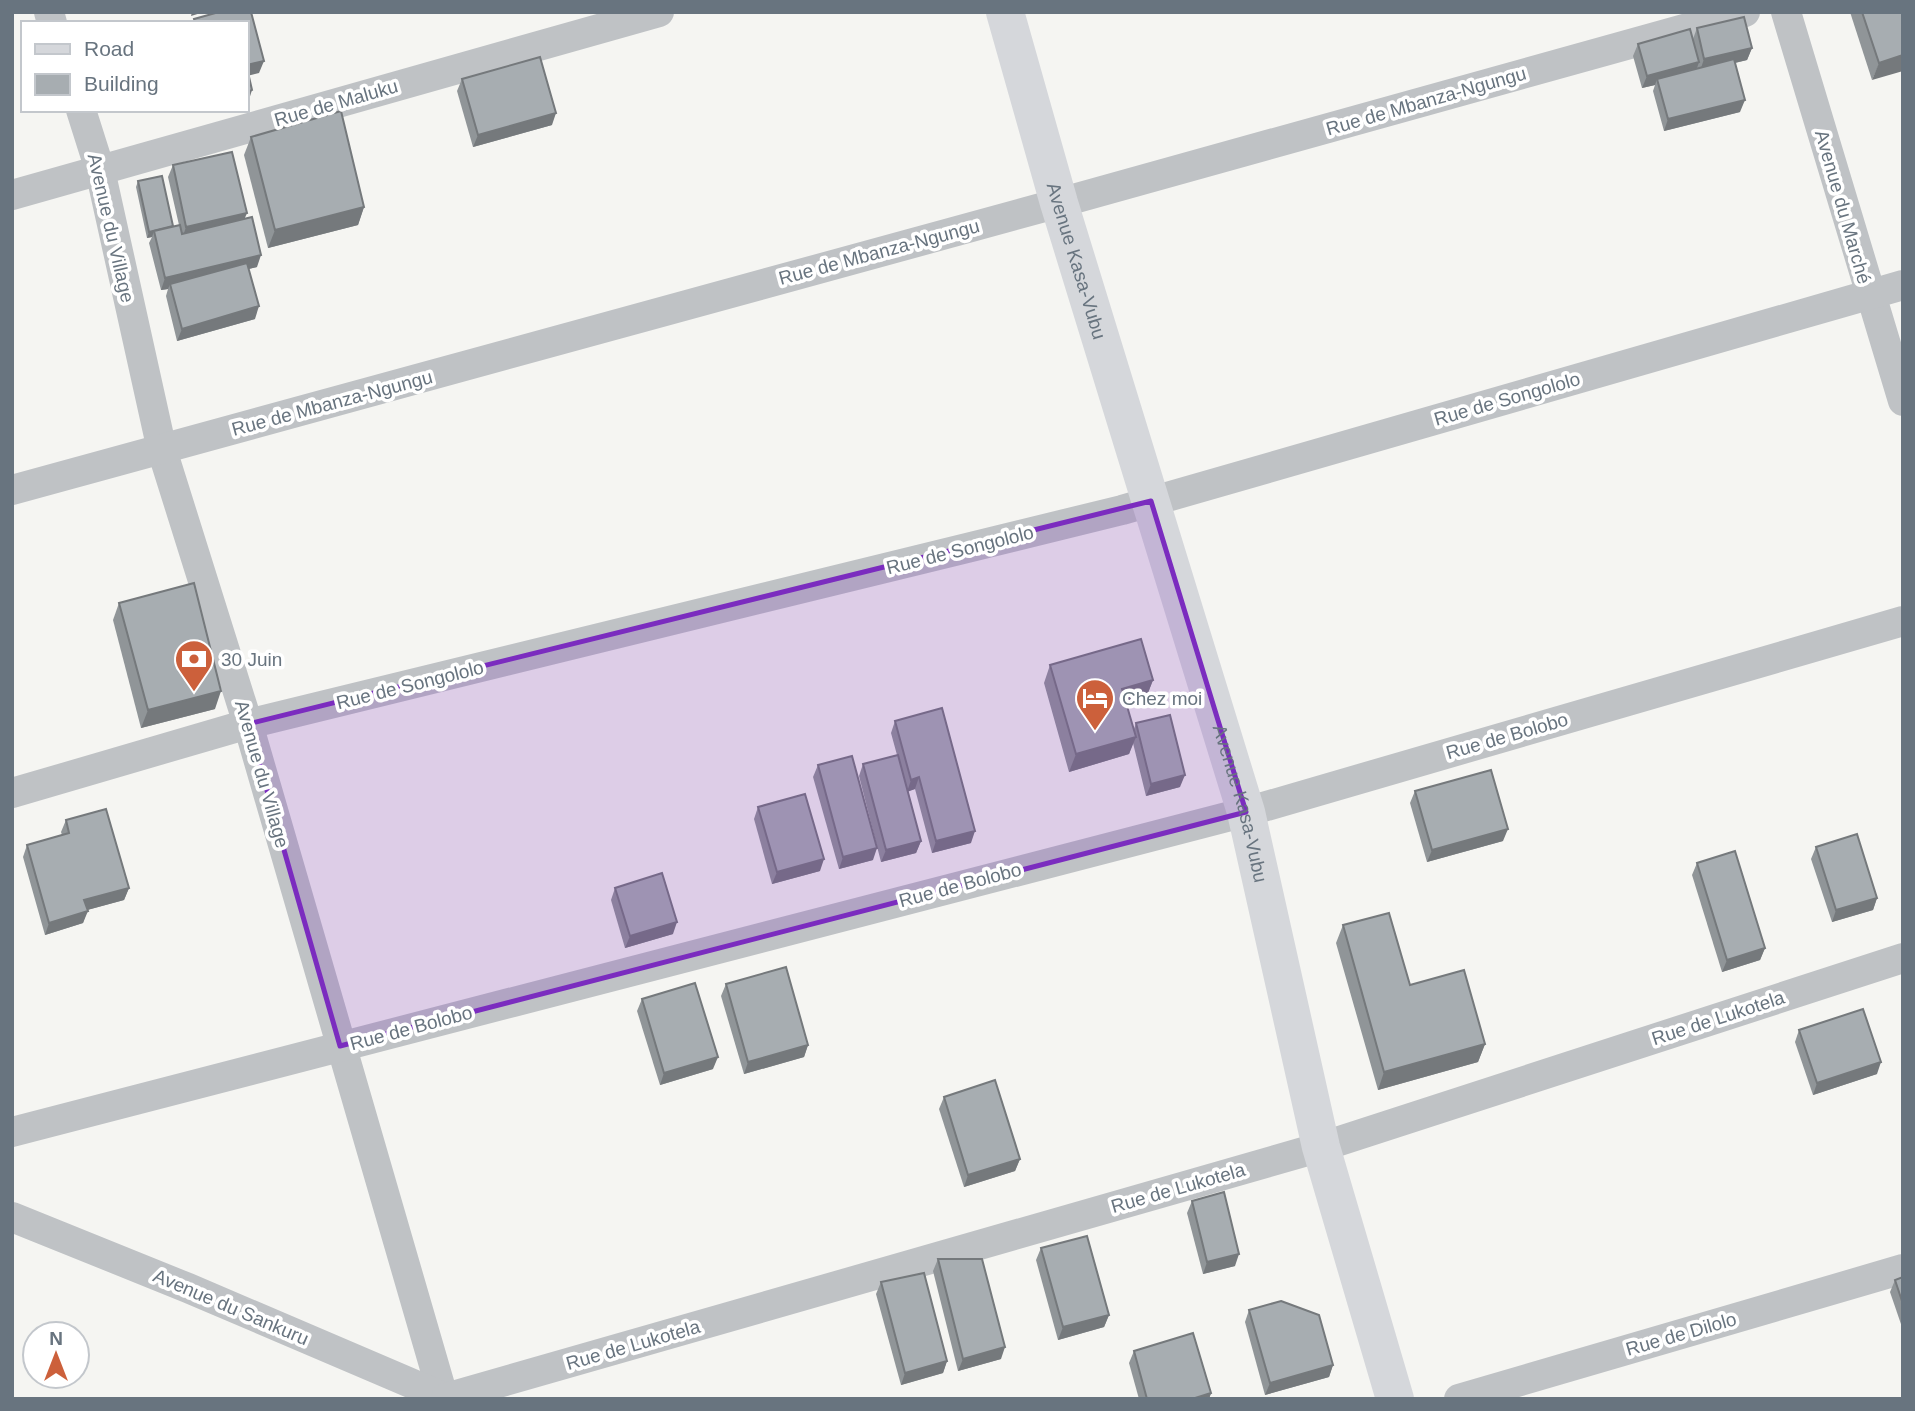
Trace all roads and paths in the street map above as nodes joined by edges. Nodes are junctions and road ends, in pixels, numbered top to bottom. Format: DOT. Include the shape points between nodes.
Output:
graph roads {
  1 [pos="659,12"];
  2 [pos="1005,12"];
  3 [pos="1745,12"];
  4 [pos="1786,12"];
  5 [pos="81,112"];
  6 [pos="100,170"];
  7 [pos="12,195"];
  8 [pos="1059,203"];
  9 [pos="1903,285"];
  10 [pos="1869,295"];
  11 [pos="1903,401"];
  12 [pos="162,450"];
  13 [pos="12,490"];
  14 [pos="1151,501"];
  15 [pos="1903,621"];
  16 [pos="248,724"];
  17 [pos="12,793"];
  18 [pos="1246,811"];
  19 [pos="1903,958"];
  20 [pos="340,1046"];
  21 [pos="12,1132"];
  22 [pos="1321,1147"];
  23 [pos="12,1217"];
  24 [pos="1903,1269"];
  25 [pos="446,1398"];
  26 [pos="1395,1399"];
  27 [pos="1459,1399"];
  1 -- 6 [label="street, Rue de Maluku"];
  2 -- 8 [label="main road, Avenue Kasa-Vubu"];
  3 -- 8 [label="street, Rue de Mbanza-Ngungu"];
  4 -- 10 [label="street, Avenue du Marché"];
  5 -- 6 [label="street, Avenue du Village"];
  6 -- 7 [label="street, Rue de Maluku"];
  6 -- 12 [label="street, Avenue du Village"];
  8 -- 12 [label="street, Rue de Mbanza-Ngungu"];
  8 -- 14 [label="main road, Avenue Kasa-Vubu"];
  9 -- 10 [label="street, Rue de Songololo"];
  10 -- 11 [label="street, Avenue du Marché"];
  10 -- 14 [label="street, Rue de Songololo"];
  12 -- 13 [label="street, Rue de Mbanza-Ngungu"];
  12 -- 16 [label="street, Avenue du Village"];
  14 -- 16 [label="street, Rue de Songololo"];
  14 -- 18 [label="main road, Avenue Kasa-Vubu"];
  15 -- 18 [label="street, Rue de Bolobo"];
  16 -- 17 [label="street, Rue de Songololo"];
  16 -- 20 [label="street, Avenue du Village"];
  18 -- 20 [label="street, Rue de Bolobo"];
  18 -- 22 [label="main road, Avenue Kasa-Vubu"];
  19 -- 22 [label="street, Rue de Lukotela"];
  20 -- 21 [label="street, Rue de Bolobo"];
  20 -- 25 [label="street, Avenue du Village"];
  22 -- 25 [label="street, Rue de Lukotela"];
  22 -- 26 [label="main road, Avenue Kasa-Vubu"];
  23 -- 25 [label="street, Avenue du Sankuru"];
  24 -- 27 [label="street, Rue de Dilolo"];
}
